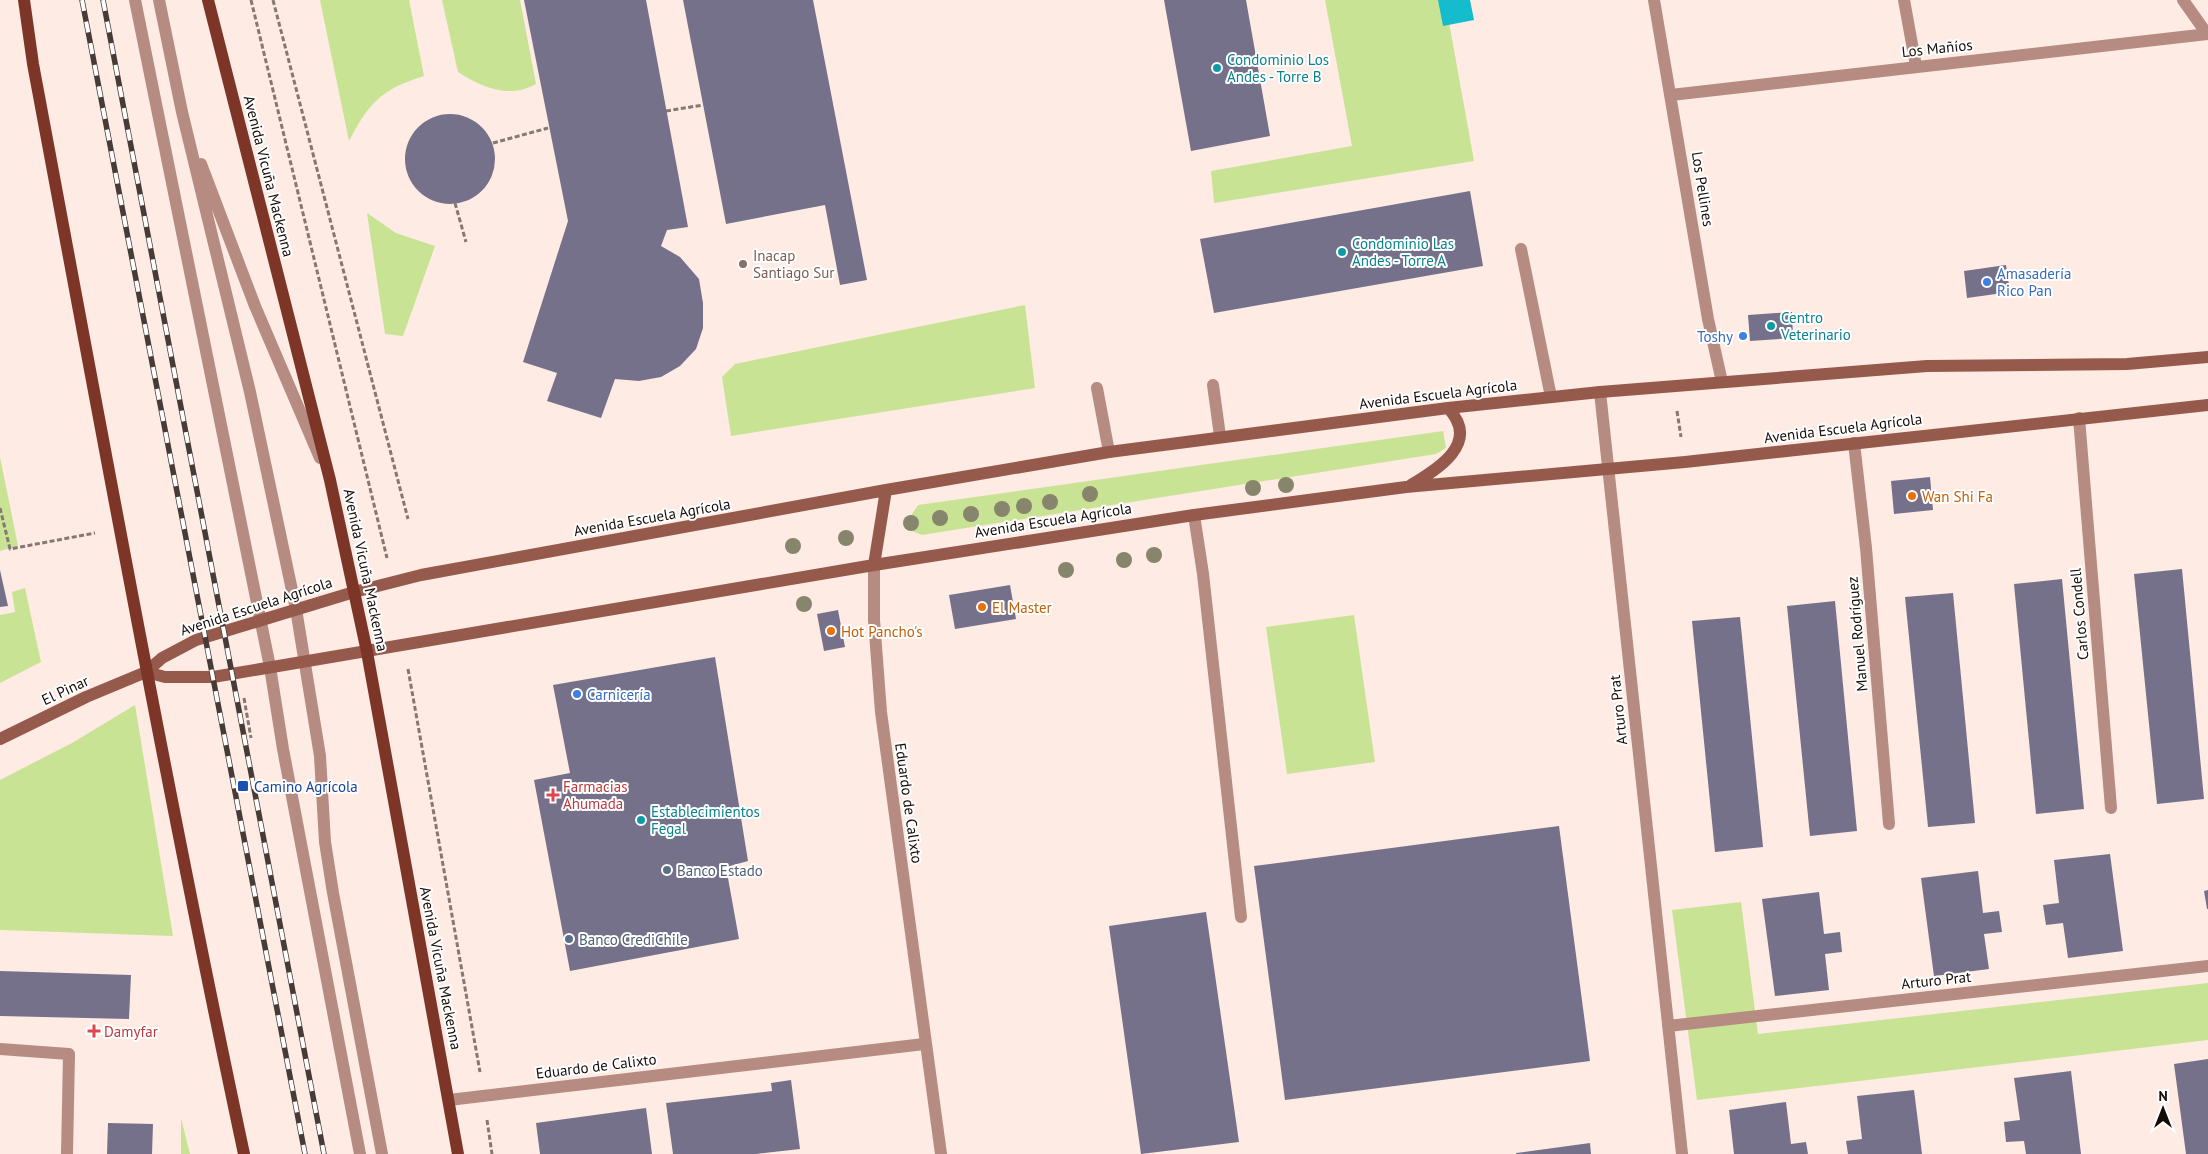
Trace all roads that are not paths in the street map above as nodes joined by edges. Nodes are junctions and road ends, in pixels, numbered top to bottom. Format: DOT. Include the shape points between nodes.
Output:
graph roads {
  1 [pos="24,0"];
  2 [pos="135,0"];
  3 [pos="159,0"];
  4 [pos="208,0"];
  5 [pos="1654,0"];
  6 [pos="1904,0"];
  7 [pos="2183,0"];
  8 [pos="2207,34"];
  9 [pos="1916,66"];
  10 [pos="1671,95"];
  11 [pos="182,112"];
  12 [pos="1521,249"];
  13 [pos="2208,357"];
  14 [pos="1722,382"];
  15 [pos="1213,385"];
  16 [pos="1097,388"];
  17 [pos="1600,392"];
  18 [pos="1552,397"];
  19 [pos="2208,405"];
  20 [pos="1448,408"];
  21 [pos="2079,418"];
  22 [pos="1220,436"];
  23 [pos="1854,442"];
  24 [pos="1109,452"];
  25 [pos="1608,470"];
  26 [pos="330,480"];
  27 [pos="1406,487"];
  28 [pos="886,490"];
  29 [pos="1194,515"];
  30 [pos="874,565"];
  31 [pos="354,592"];
  32 [pos="296,609"];
  33 [pos="260,620"];
  34 [pos="367,652"];
  35 [pos="306,662"];
  36 [pos="270,667"];
  37 [pos="146,672"];
  38 [pos="0,739"];
  39 [pos="2111,808"];
  40 [pos="1889,824"];
  41 [pos="1241,917"];
  42 [pos="2208,966"];
  43 [pos="1668,1026"];
  44 [pos="924,1044"];
  45 [pos="0,1049"];
  46 [pos="449,1100"];
  47 [pos="67,1154"];
  48 [pos="244,1154"];
  49 [pos="360,1154"];
  50 [pos="382,1154"];
  51 [pos="458,1154"];
  52 [pos="941,1154"];
  53 [pos="1682,1154"];
  1 -- 37 [label="main road" via="33,64"];
  2 -- 33 [label="street"];
  3 -- 11 [label="street"];
  4 -- 26 [label="main road, Avenida Vicuña Mackenna"];
  5 -- 10 [label="street, Los Pellines"];
  6 -- 9 [label="street"];
  7 -- 8 [label="street"];
  8 -- 9 [label="street, Los Mañíos"];
  9 -- 10 [label="street, Los Mañíos"];
  10 -- 14 [label="street, Los Pellines" via="1708,319"];
  11 -- 26 [label="street" via="255,306"];
  11 -- 32 [label="street" via="250,392"];
  12 -- 18 [label="street"];
  13 -- 14 [label="main road, Avenida Escuela Agrícola" via="2118,364 1927,366"];
  14 -- 17 [label="main road, Avenida Escuela Agrícola"];
  15 -- 22 [label="street"];
  16 -- 24 [label="street"];
  17 -- 18 [label="main road, Avenida Escuela Agrícola"];
  17 -- 25 [label="street, Arturo Prat"];
  18 -- 20 [label="main road, Avenida Escuela Agrícola"];
  19 -- 21 [label="main road, Avenida Escuela Agrícola"];
  20 -- 22 [label="main road, Avenida Escuela Agrícola"];
  20 -- 27 [label="main road" via="1458,421 1459,434 1454,452 1437,470"];
  21 -- 23 [label="main road, Avenida Escuela Agrícola"];
  21 -- 39 [label="street, Carlos Condell"];
  22 -- 24 [label="main road, Avenida Escuela Agrícola"];
  23 -- 25 [label="main road, Avenida Escuela Agrícola"];
  23 -- 40 [label="street, Manuel Rodríguez"];
  24 -- 28 [label="main road, Avenida Escuela Agrícola"];
  25 -- 27 [label="main road, Avenida Escuela Agrícola"];
  25 -- 43 [label="street, Arturo Prat"];
  26 -- 31 [label="main road, Avenida Vicuña Mackenna"];
  27 -- 29 [label="main road, Avenida Escuela Agrícola"];
  28 -- 30 [label="main road"];
  28 -- 31 [label="main road, Avenida Escuela Agrícola" via="421,576"];
  29 -- 30 [label="main road, Avenida Escuela Agrícola"];
  29 -- 41 [label="street"];
  30 -- 34 [label="main road, Avenida Escuela Agrícola"];
  30 -- 44 [label="street, Eduardo de Calixto" via="874,620 881,712"];
  31 -- 32 [label="main road, Avenida Escuela Agrícola"];
  31 -- 34 [label="main road, Avenida Vicuña Mackenna"];
  32 -- 33 [label="main road, Avenida Escuela Agrícola"];
  32 -- 35 [label="street"];
  33 -- 36 [label="street"];
  33 -- 37 [label="main road, Avenida Escuela Agrícola" via="181,646"];
  34 -- 35 [label="main road, Avenida Escuela Agrícola"];
  34 -- 46 [label="main road, Avenida Vicuña Mackenna"];
  35 -- 36 [label="main road, Avenida Escuela Agrícola"];
  35 -- 50 [label="street" via="320,756 325,842"];
  36 -- 37 [label="main road, Avenida Escuela Agrícola" via="192,678 165,677"];
  36 -- 49 [label="street"];
  37 -- 38 [label="main road, El Pinar"];
  37 -- 48 [label="main road"];
  42 -- 43 [label="street, Arturo Prat"];
  43 -- 53 [label="street, Arturo Prat"];
  44 -- 46 [label="street, Eduardo de Calixto"];
  44 -- 52 [label="street, Eduardo de Calixto"];
  45 -- 47 [label="street" via="69,1054"];
  46 -- 51 [label="main road, Avenida Vicuña Mackenna"];
}
